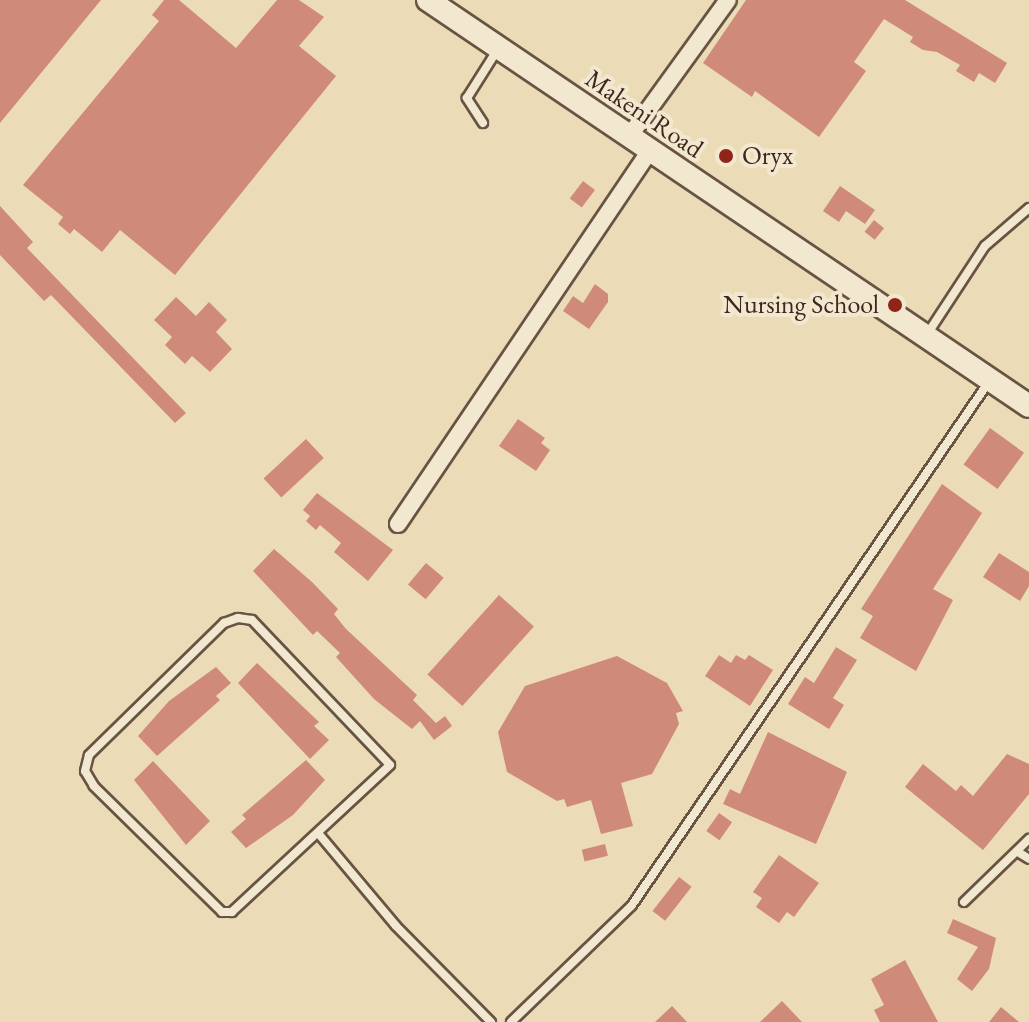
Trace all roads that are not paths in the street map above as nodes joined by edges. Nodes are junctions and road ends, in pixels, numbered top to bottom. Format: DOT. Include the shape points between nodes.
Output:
graph roads {
  1 [pos="728,0"];
  2 [pos="438,3"];
  3 [pos="498,48"];
  4 [pos="483,123"];
  5 [pos="628,138"];
  6 [pos="649,152"];
  7 [pos="1029,208"];
  8 [pos="926,337"];
  9 [pos="990,379"];
  10 [pos="1029,406"];
  11 [pos="398,524"];
  12 [pos="318,833"];
  13 [pos="1029,839"];
  14 [pos="1018,852"];
  15 [pos="1029,859"];
  16 [pos="964,902"];
  17 [pos="491,1022"];
  18 [pos="511,1022"];
  1 -- 5 [label="street"];
  2 -- 3 [label="main road, Makeni Road"];
  3 -- 4 [label="lane" via="467,98"];
  3 -- 5 [label="main road, Makeni Road"];
  5 -- 6 [label="main road, Makeni Road"];
  6 -- 8 [label="main road, Makeni Road"];
  6 -- 11 [label="street"];
  7 -- 8 [label="lane" via="985,246"];
  8 -- 9 [label="main road, Makeni Road"];
  9 -- 10 [label="main road, Makeni Road"];
  9 -- 18 [label="lane" via="632,905"];
  12 -- 12 [label="lane" via="232,912 222,912 94,786 85,771 89,755 224,623 252,620 390,765"];
  12 -- 17 [label="lane" via="396,926"];
  13 -- 14 [label="lane"];
  14 -- 15 [label="lane"];
  14 -- 16 [label="lane"];
}
